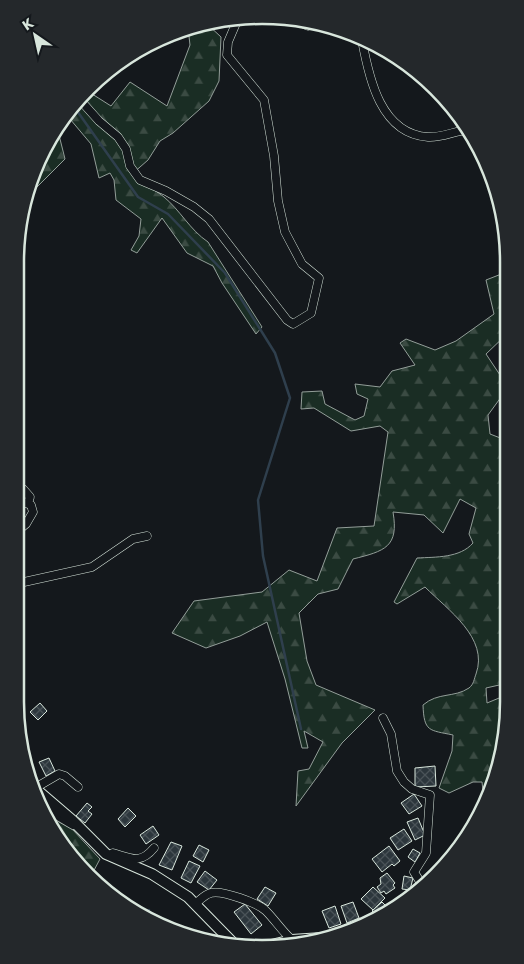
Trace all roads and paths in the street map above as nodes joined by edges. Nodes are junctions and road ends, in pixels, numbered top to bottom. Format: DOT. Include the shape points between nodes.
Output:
graph roads {
  1 [pos="236,25"];
  2 [pos="364,47"];
  3 [pos="84,104"];
  4 [pos="461,132"];
  5 [pos="24,490"];
  6 [pos="24,502"];
  7 [pos="28,504"];
  8 [pos="24,526"];
  9 [pos="147,536"];
  10 [pos="24,582"];
  11 [pos="383,718"];
  12 [pos="38,783"];
  13 [pos="78,787"];
  14 [pos="43,796"];
  15 [pos="51,812"];
  16 [pos="83,831"];
  17 [pos="154,848"];
  18 [pos="101,850"];
  19 [pos="419,881"];
  20 [pos="194,904"];
  21 [pos="228,938"];
  22 [pos="290,938"];
  1 -- 3 [label="street" via="228,42 227,55 264,100 285,232 302,264 319,278 311,313 298,322 293,324 287,320 209,219 166,191 140,180 130,166 126,149 118,137"];
  2 -- 4 [label="street" via="379,100 394,124 412,135 430,137"];
  5 -- 7 [label="street" via="30,497"];
  6 -- 7 [label="street"];
  7 -- 8 [label="street" via="33,512"];
  9 -- 10 [label="street" via="133,539 92,567"];
  11 -- 19 [label="street" via="391,734 397,771 412,789 430,795 426,853 414,872"];
  12 -- 13 [label="street" via="59,774"];
  14 -- 16 [label="main road"];
  15 -- 16 [label="street"];
  16 -- 18 [label="main road"];
  17 -- 18 [label="street" via="139,860"];
  18 -- 20 [label="main road" via="152,874"];
  20 -- 21 [label="main road"];
  20 -- 22 [label="street" via="210,893 225,893 265,910"];
}
